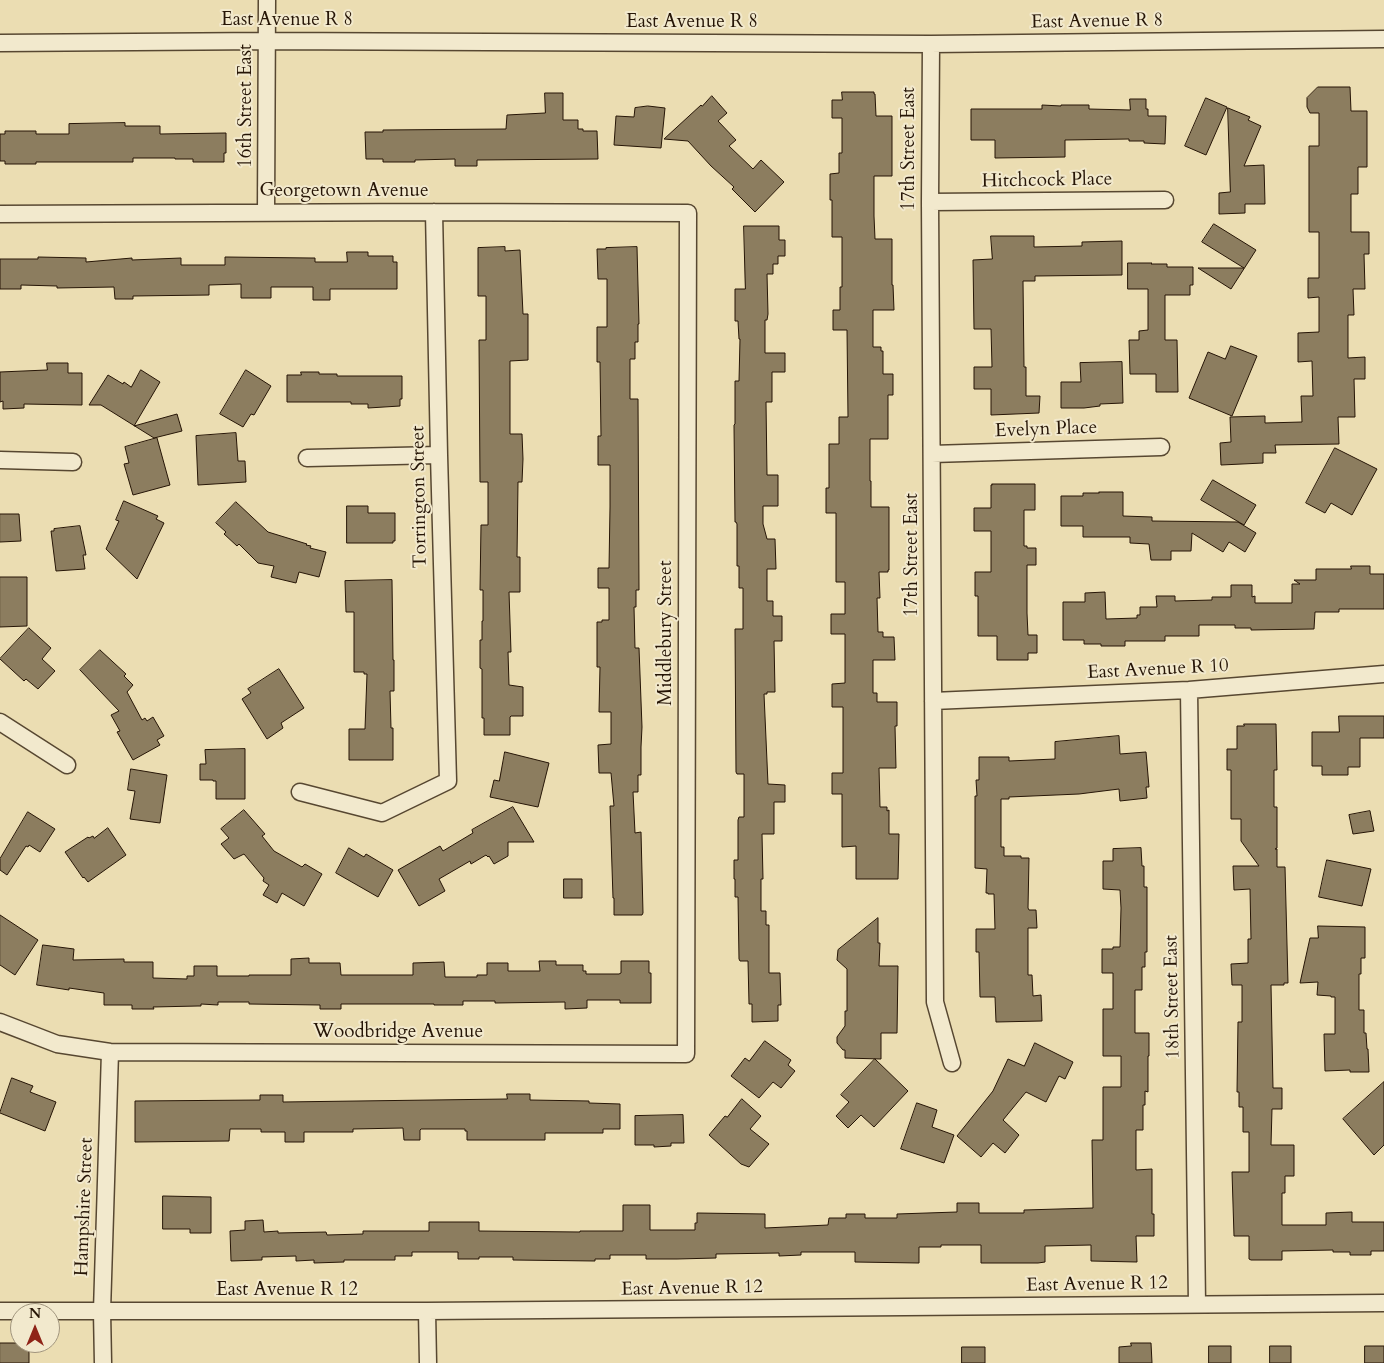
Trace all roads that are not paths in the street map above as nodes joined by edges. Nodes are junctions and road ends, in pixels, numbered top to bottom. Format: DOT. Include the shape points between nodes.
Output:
graph roads {
  1 [pos="267,0"];
  2 [pos="1384,39"];
  3 [pos="267,41"];
  4 [pos="0,43"];
  5 [pos="931,44"];
  6 [pos="1165,200"];
  7 [pos="930,202"];
  8 [pos="266,212"];
  9 [pos="434,212"];
  10 [pos="688,212"];
  11 [pos="0,214"];
  12 [pos="1161,447"];
  13 [pos="932,454"];
  14 [pos="439,455"];
  15 [pos="308,458"];
  16 [pos="0,460"];
  17 [pos="73,462"];
  18 [pos="1384,674"];
  19 [pos="1188,690"];
  20 [pos="933,701"];
  21 [pos="0,722"];
  22 [pos="67,765"];
  23 [pos="300,792"];
  24 [pos="0,1022"];
  25 [pos="110,1052"];
  26 [pos="686,1054"];
  27 [pos="952,1063"];
  28 [pos="1384,1303"];
  29 [pos="1196,1304"];
  30 [pos="0,1311"];
  31 [pos="102,1311"];
  32 [pos="427,1311"];
  33 [pos="103,1363"];
  34 [pos="428,1363"];
  1 -- 3 [label="street, 16th Street East"];
  2 -- 5 [label="street, East Avenue R 8"];
  3 -- 4 [label="street, East Avenue R 8"];
  3 -- 5 [label="street, East Avenue R 8"];
  3 -- 8 [label="street, 16th Street East"];
  5 -- 7 [label="street, 17th Street East"];
  6 -- 7 [label="street, Hitchcock Place"];
  7 -- 13 [label="street, 17th Street East"];
  8 -- 9 [label="street, Georgetown Avenue"];
  8 -- 11 [label="street, Georgetown Avenue"];
  9 -- 10 [label="street, Georgetown Avenue"];
  9 -- 14 [label="street, Torrington Street"];
  10 -- 26 [label="street, Middlebury Street"];
  12 -- 13 [label="street, Evelyn Place"];
  13 -- 20 [label="street, 17th Street East"];
  14 -- 15 [label="street"];
  14 -- 23 [label="street, Torrington Street" via="448,781 382,813"];
  16 -- 17 [label="street"];
  18 -- 19 [label="street, East Avenue R 10"];
  19 -- 20 [label="street, East Avenue R 10"];
  19 -- 29 [label="street, 18th Street East"];
  20 -- 27 [label="street, 17th Street East" via="935,1002"];
  21 -- 22 [label="street"];
  24 -- 25 [label="street, Woodbridge Avenue" via="57,1044"];
  25 -- 26 [label="street, Woodbridge Avenue"];
  25 -- 31 [label="street, Hampshire Street"];
  28 -- 29 [label="street, East Avenue R 12"];
  29 -- 32 [label="street, East Avenue R 12"];
  30 -- 31 [label="street, East Avenue R 12"];
  31 -- 32 [label="street, East Avenue R 12"];
  31 -- 33 [label="street, Hampshire Street"];
  32 -- 34 [label="street"];
}
